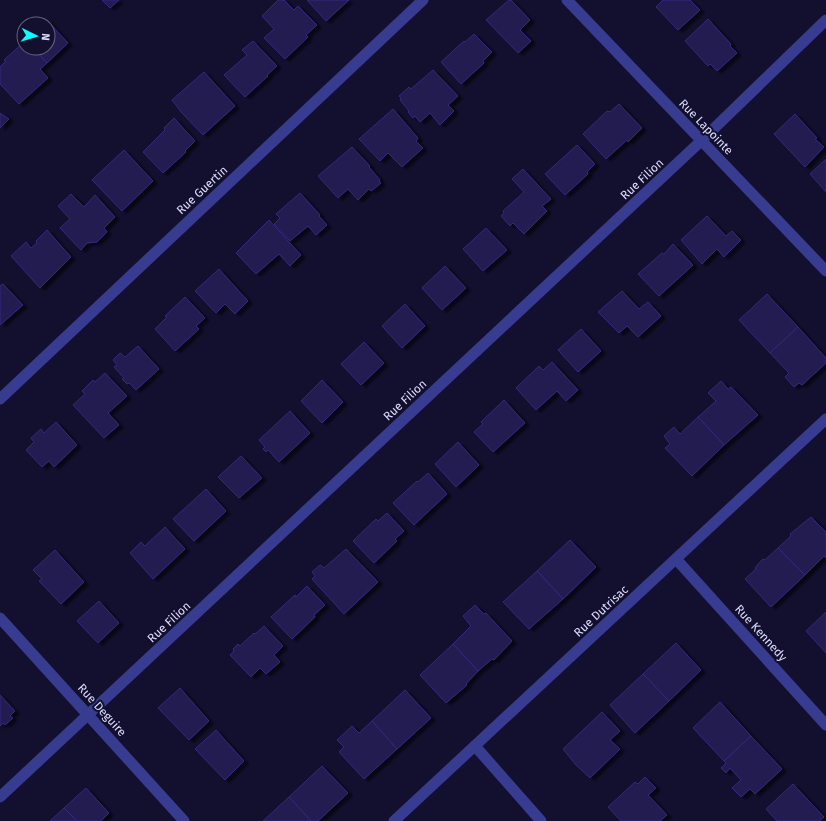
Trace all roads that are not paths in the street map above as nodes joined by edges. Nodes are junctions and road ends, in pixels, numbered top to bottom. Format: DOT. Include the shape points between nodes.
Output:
graph roads {
  1 [pos="423,0"];
  2 [pos="567,0"];
  3 [pos="826,20"];
  4 [pos="701,140"];
  5 [pos="826,271"];
  6 [pos="0,399"];
  7 [pos="826,419"];
  8 [pos="676,559"];
  9 [pos="0,618"];
  10 [pos="89,715"];
  11 [pos="826,725"];
  12 [pos="475,746"];
  13 [pos="0,797"];
  14 [pos="184,821"];
  15 [pos="394,821"];
  16 [pos="541,821"];
  1 -- 6 [label="street, Rue Guertin"];
  2 -- 4 [label="street, Rue Lapointe"];
  3 -- 4 [label="street, Rue Filion"];
  4 -- 5 [label="street, Rue Lapointe"];
  4 -- 10 [label="street, Rue Filion"];
  7 -- 8 [label="street, Rue Dutrisac"];
  8 -- 11 [label="street, Rue Kennedy"];
  8 -- 12 [label="street, Rue Dutrisac"];
  9 -- 10 [label="street, Rue Deguire"];
  10 -- 13 [label="street, Rue Filion"];
  10 -- 14 [label="street, Rue Deguire"];
  12 -- 15 [label="street, Rue Dutrisac"];
  12 -- 16 [label="street"];
}
